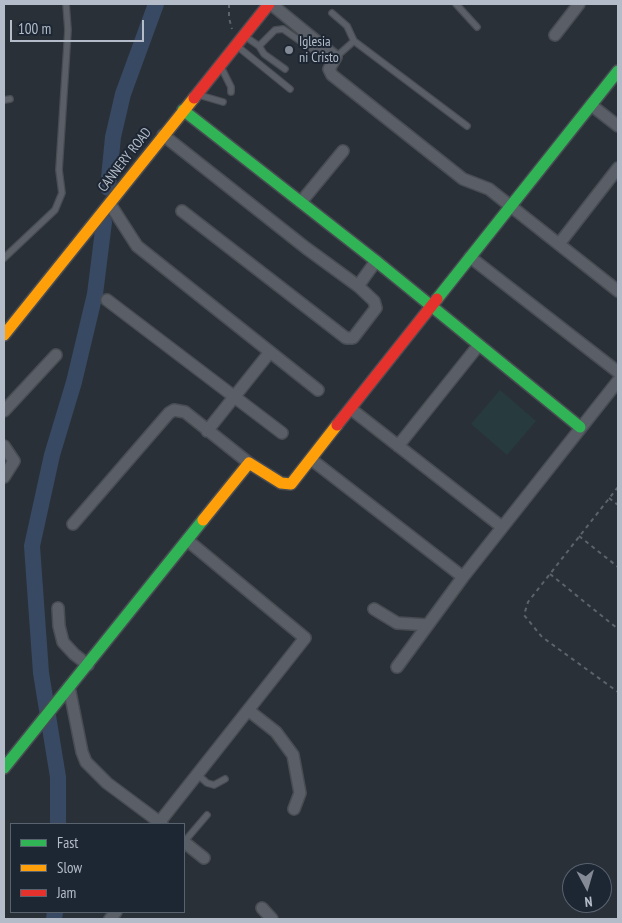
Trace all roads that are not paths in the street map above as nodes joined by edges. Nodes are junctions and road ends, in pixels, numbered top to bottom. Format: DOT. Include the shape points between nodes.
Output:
graph roads {
  1 [pos="66,4"];
  2 [pos="270,4"];
  3 [pos="456,4"];
  4 [pos="579,4"];
  5 [pos="332,13"];
  6 [pos="478,27"];
  7 [pos="244,35"];
  8 [pos="555,35"];
  9 [pos="234,40"];
  10 [pos="354,40"];
  11 [pos="260,46"];
  12 [pos="324,48"];
  13 [pos="336,57"];
  14 [pos="220,65"];
  15 [pos="285,69"];
  16 [pos="618,71"];
  17 [pos="290,89"];
  18 [pos="231,92"];
  19 [pos="197,94"];
  20 [pos="223,102"];
  21 [pos="592,104"];
  22 [pos="184,110"];
  23 [pos="467,126"];
  24 [pos="618,126"];
  25 [pos="163,135"];
  26 [pos="343,151"];
  27 [pos="618,168"];
  28 [pos="301,202"];
  29 [pos="110,204"];
  30 [pos="510,206"];
  31 [pos="182,211"];
  32 [pos="559,244"];
  33 [pos="4,258"];
  34 [pos="470,258"];
  35 [pos="376,261"];
  36 [pos="358,286"];
  37 [pos="618,290"];
  38 [pos="107,300"];
  39 [pos="431,307"];
  40 [pos="4,335"];
  41 [pos="478,346"];
  42 [pos="270,352"];
  43 [pos="56,356"];
  44 [pos="618,372"];
  45 [pos="618,381"];
  46 [pos="318,390"];
  47 [pos="234,397"];
  48 [pos="350,409"];
  49 [pos="4,411"];
  50 [pos="580,427"];
  51 [pos="207,431"];
  52 [pos="282,433"];
  53 [pos="4,446"];
  54 [pos="398,446"];
  55 [pos="312,460"];
  56 [pos="249,463"];
  57 [pos="4,477"];
  58 [pos="73,524"];
  59 [pos="502,527"];
  60 [pos="187,540"];
  61 [pos="463,577"];
  62 [pos="58,608"];
  63 [pos="374,609"];
  64 [pos="428,625"];
  65 [pos="88,664"];
  66 [pos="397,666"];
  67 [pos="69,687"];
  68 [pos="248,710"];
  69 [pos="4,768"];
  70 [pos="197,774"];
  71 [pos="225,779"];
  72 [pos="294,809"];
  73 [pos="206,815"];
  74 [pos="159,823"];
  75 [pos="161,823"];
  76 [pos="185,841"];
  77 [pos="185,843"];
  78 [pos="204,858"];
  79 [pos="262,908"];
  80 [pos="272,919"];
  1 -- 33 [label="lane" via="68,30 60,170 62,193 55,210"];
  2 -- 7 [label="street, CANNERY ROAD"];
  2 -- 12 [label="street"];
  3 -- 6 [label="lane"];
  4 -- 8 [label="street"];
  5 -- 10 [label="lane" via="347,26"];
  7 -- 9 [label="street, CANNERY ROAD"];
  7 -- 11 [label="lane"];
  9 -- 14 [label="street, CANNERY ROAD"];
  9 -- 17 [label="lane"];
  10 -- 13 [label="lane"];
  10 -- 23 [label="lane"];
  11 -- 12 [label="lane" via="283,29 313,50"];
  11 -- 15 [label="lane" via="264,54"];
  12 -- 13 [label="street"];
  13 -- 30 [label="street" via="329,68 332,75 462,179 489,189"];
  14 -- 18 [label="lane"];
  14 -- 19 [label="street, CANNERY ROAD"];
  16 -- 21 [label="street"];
  19 -- 20 [label="lane"];
  19 -- 22 [label="street, CANNERY ROAD"];
  21 -- 24 [label="street"];
  21 -- 30 [label="street"];
  22 -- 25 [label="street, CANNERY ROAD"];
  22 -- 28 [label="street"];
  25 -- 29 [label="street, CANNERY ROAD"];
  25 -- 36 [label="street"];
  26 -- 28 [label="street"];
  27 -- 32 [label="street"];
  28 -- 35 [label="street"];
  29 -- 40 [label="street, CANNERY ROAD"];
  29 -- 42 [label="street" via="137,246"];
  30 -- 32 [label="street"];
  30 -- 34 [label="street"];
  31 -- 36 [label="street" via="349,339 376,308 374,301"];
  32 -- 37 [label="street"];
  34 -- 39 [label="street"];
  34 -- 44 [label="street"];
  35 -- 36 [label="street"];
  35 -- 39 [label="street"];
  38 -- 47 [label="street"];
  39 -- 41 [label="street"];
  39 -- 48 [label="street"];
  41 -- 50 [label="street"];
  41 -- 54 [label="street"];
  42 -- 46 [label="street"];
  42 -- 47 [label="street"];
  43 -- 49 [label="street"];
  45 -- 50 [label="street"];
  47 -- 51 [label="street"];
  47 -- 52 [label="street"];
  48 -- 54 [label="street"];
  48 -- 55 [label="street"];
  50 -- 59 [label="street"];
  51 -- 56 [label="street"];
  51 -- 58 [label="street" via="185,412 174,410 169,413"];
  53 -- 57 [label="street" via="14,461"];
  54 -- 59 [label="street"];
  55 -- 56 [label="street" via="291,484 286,485"];
  55 -- 61 [label="street"];
  56 -- 60 [label="street"];
  59 -- 61 [label="street"];
  60 -- 65 [label="street"];
  60 -- 68 [label="street" via="305,638"];
  61 -- 64 [label="street"];
  62 -- 65 [label="street" via="63,642"];
  63 -- 64 [label="street" via="397,623"];
  64 -- 66 [label="street"];
  65 -- 67 [label="street"];
  67 -- 69 [label="street"];
  67 -- 74 [label="street" via="86,762 107,783"];
  68 -- 70 [label="street"];
  68 -- 72 [label="street" via="280,736 293,755 300,792"];
  70 -- 71 [label="lane" via="214,785"];
  70 -- 75 [label="street"];
  73 -- 76 [label="lane"];
  77 -- 78 [label="street"];
  79 -- 80 [label="street"];
}
